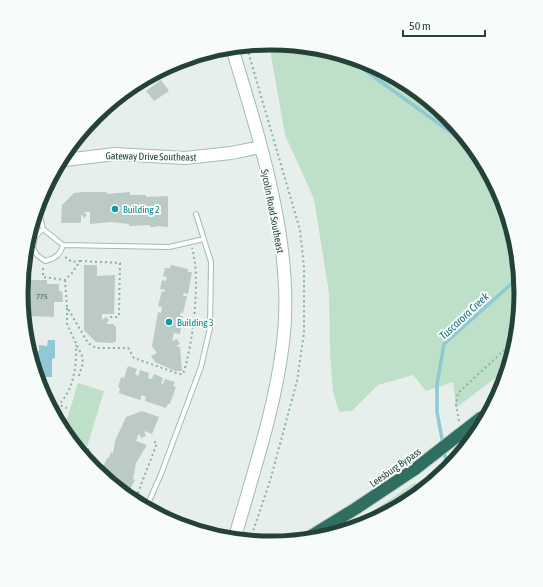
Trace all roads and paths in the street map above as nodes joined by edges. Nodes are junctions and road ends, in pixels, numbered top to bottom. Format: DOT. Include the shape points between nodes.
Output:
graph roads {
  1 [pos="248,51"];
  2 [pos="234,53"];
  3 [pos="276,146"];
  4 [pos="260,147"];
  5 [pos="68,160"];
  6 [pos="196,214"];
  7 [pos="40,217"];
  8 [pos="43,229"];
  9 [pos="204,239"];
  10 [pos="190,242"];
  11 [pos="63,245"];
  12 [pos="60,254"];
  13 [pos="45,261"];
  14 [pos="80,261"];
  15 [pos="65,280"];
  16 [pos="67,307"];
  17 [pos="110,317"];
  18 [pos="76,344"];
  19 [pos="509,346"];
  20 [pos="78,379"];
  21 [pos="59,405"];
  22 [pos="56,407"];
  23 [pos="57,408"];
  24 [pos="67,408"];
  25 [pos="480,419"];
  26 [pos="459,422"];
  27 [pos="152,442"];
  28 [pos="82,447"];
  29 [pos="90,456"];
  30 [pos="137,496"];
  31 [pos="148,503"];
  32 [pos="317,532"];
  33 [pos="235,534"];
  1 -- 3 [label="path"];
  2 -- 4 [label="main road, Sycolin Road Southeast"];
  4 -- 5 [label="main road, Gateway Drive Southeast" via="185,158 115,154"];
  4 -- 33 [label="main road, Sycolin Road Southeast" via="281,244 286,306 277,385"];
  6 -- 9 [label="lane"];
  7 -- 8 [label="lane"];
  8 -- 11 [label="lane"];
  8 -- 13 [label="lane" via="35,237 33,248"];
  9 -- 10 [label="lane"];
  9 -- 31 [label="lane" via="211,262 210,328 201,367 162,474"];
  10 -- 11 [label="lane" via="148,247"];
  10 -- 16 [label="path" via="195,257 195,290 183,374 134,358 128,348 96,348 88,343"];
  11 -- 12 [label="lane"];
  12 -- 13 [label="lane"];
  12 -- 14 [label="path" via="72,262"];
  13 -- 15 [label="path" via="43,277"];
  14 -- 15 [label="path"];
  14 -- 17 [label="path" via="120,263 119,314 118,317"];
  15 -- 16 [label="path"];
  16 -- 18 [label="path" via="67,324"];
  18 -- 20 [label="path" via="83,363"];
  18 -- 21 [label="path" via="77,362 65,399"];
  19 -- 26 [label="path" via="458,393 456,400"];
  21 -- 22 [label="path"];
  21 -- 23 [label="path"];
  21 -- 24 [label="path"];
  25 -- 32 [label="highway, Leesburg Bypass, bridge" via="415,469"];
  27 -- 30 [label="path" via="157,443"];
  28 -- 29 [label="path" via="88,449"];
}
